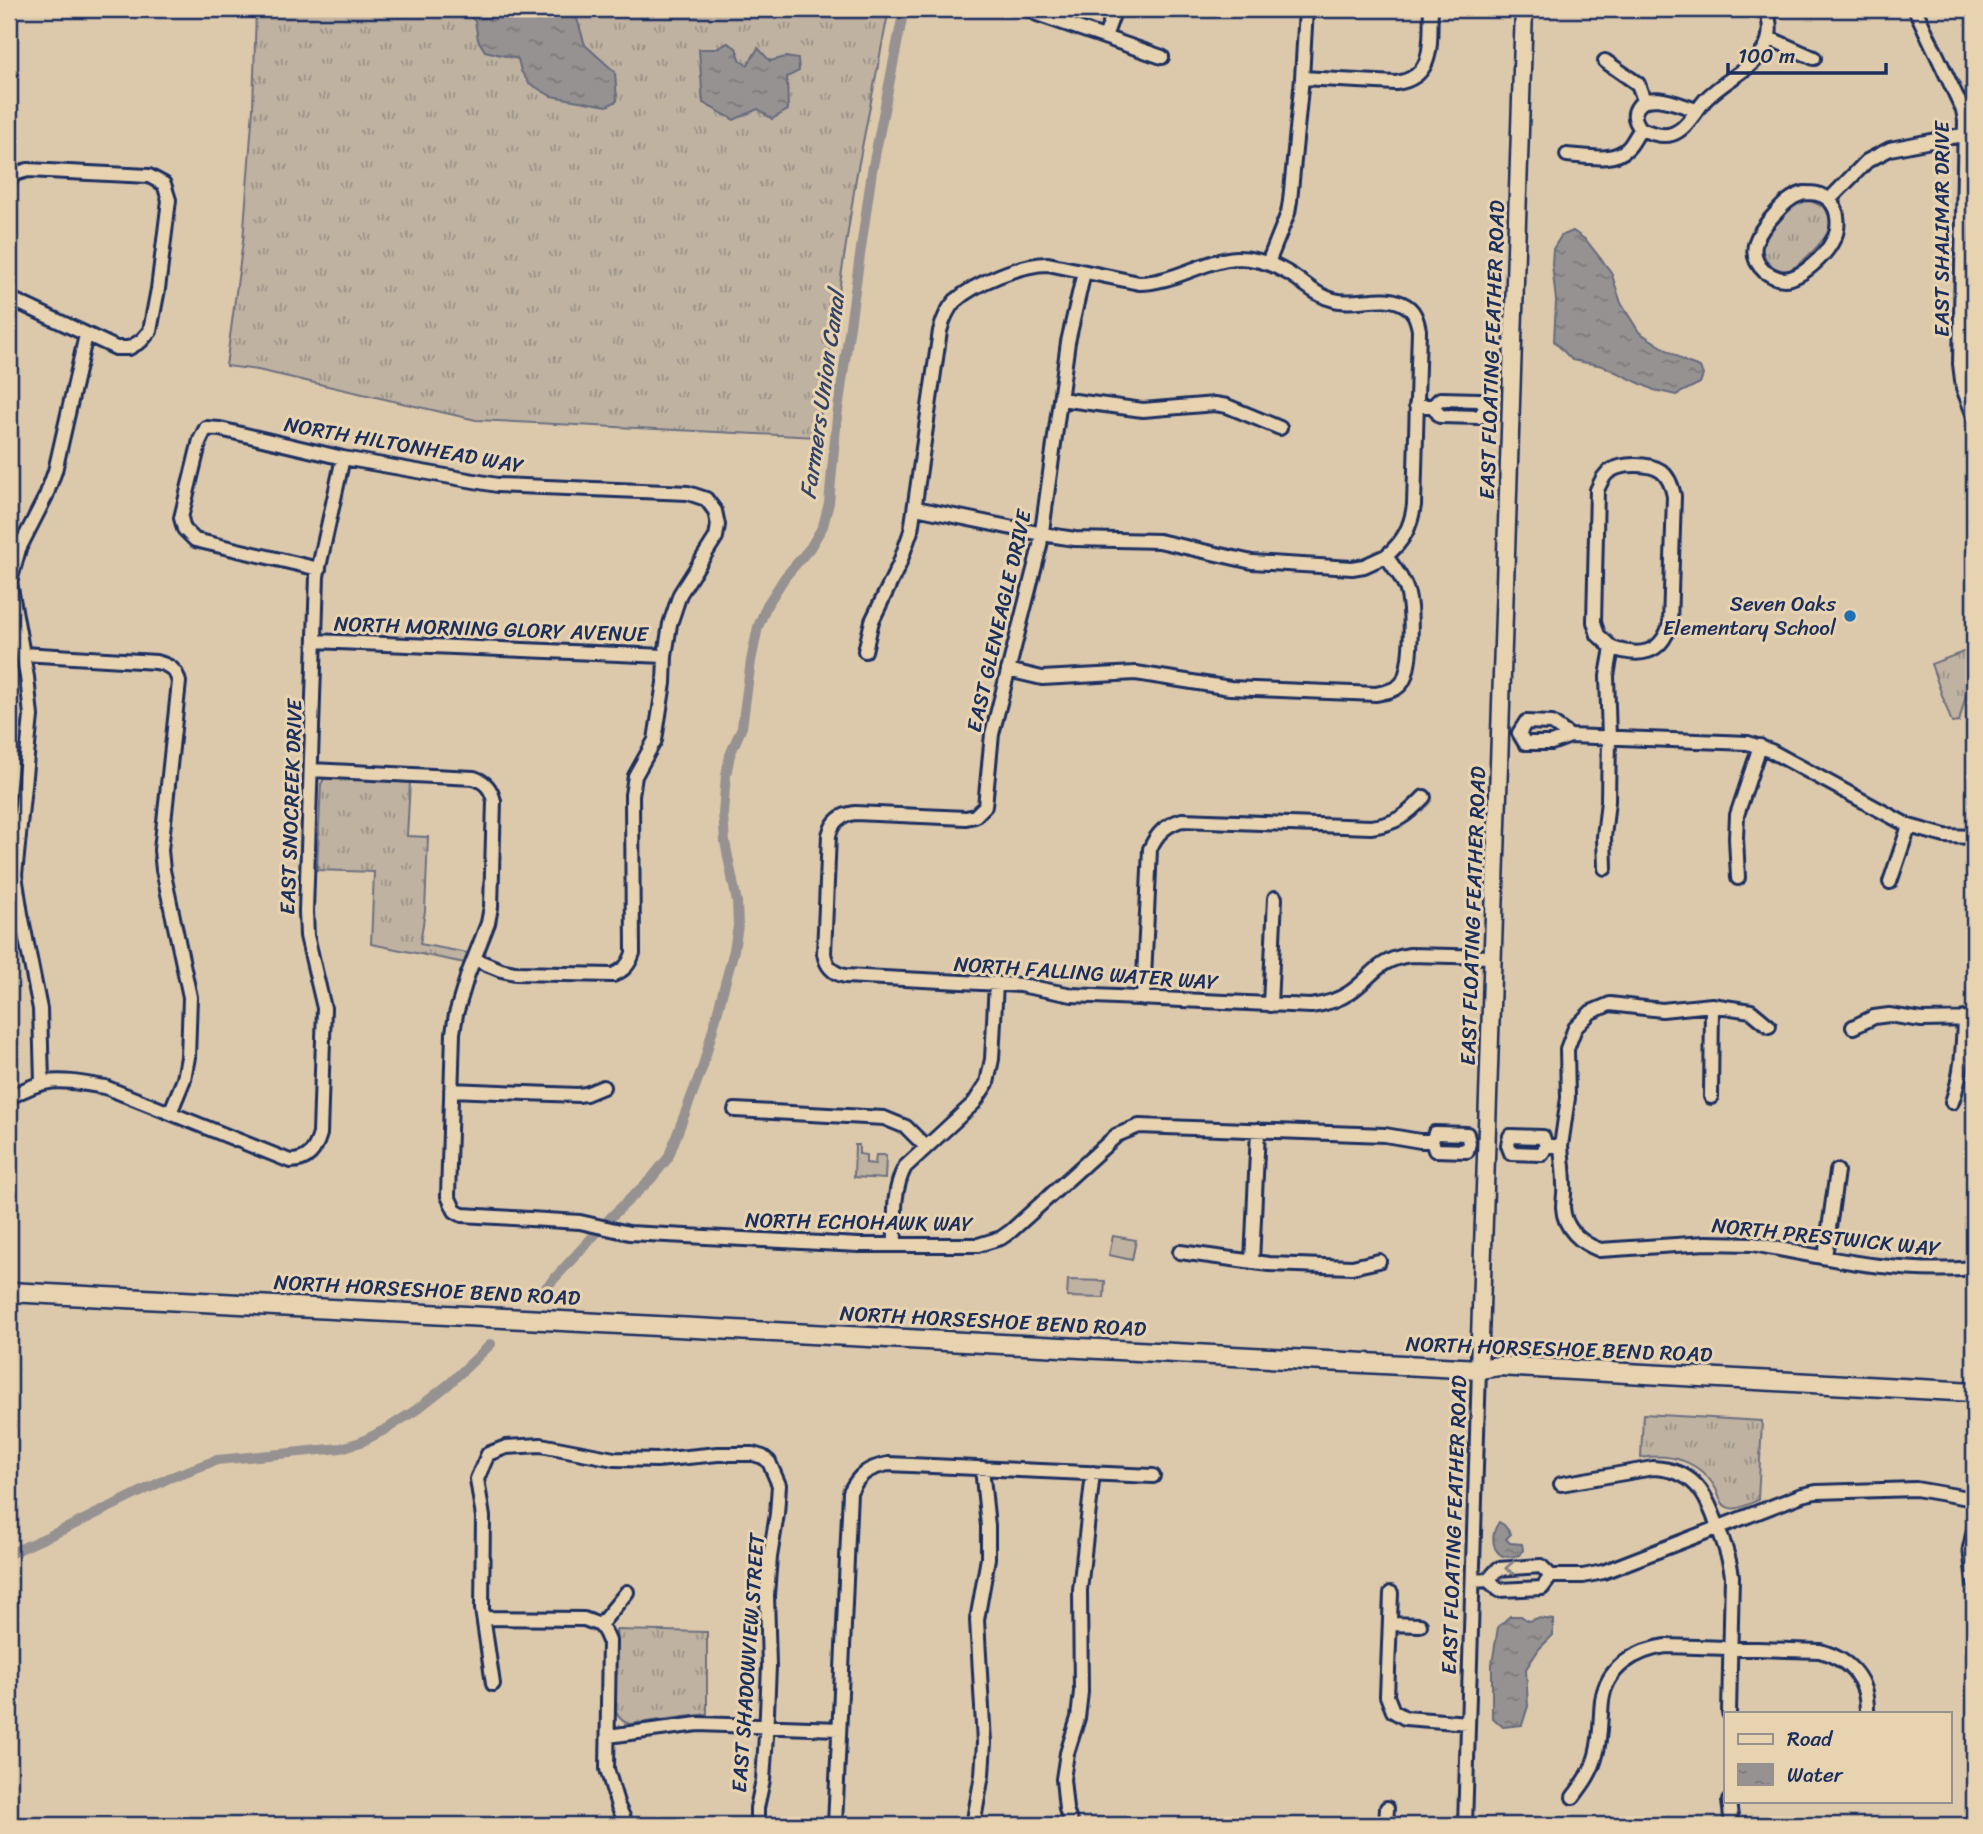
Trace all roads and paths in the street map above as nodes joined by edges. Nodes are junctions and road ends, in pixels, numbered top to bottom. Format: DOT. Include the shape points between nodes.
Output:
graph roads {
  1 [pos="1028,9"];
  2 [pos="1115,9"];
  3 [pos="1306,9"];
  4 [pos="1430,9"];
  5 [pos="1524,9"];
  6 [pos="1766,9"];
  7 [pos="1916,9"];
  8 [pos="1105,37"];
  9 [pos="1769,38"];
  10 [pos="1162,57"];
  11 [pos="1814,58"];
  12 [pos="1605,61"];
  13 [pos="1302,78"];
  14 [pos="1644,100"];
  15 [pos="1697,110"];
  16 [pos="1641,129"];
  17 [pos="1970,134"];
  18 [pos="1567,155"];
  19 [pos="9,183"];
  20 [pos="1829,200"];
  21 [pos="1268,263"];
  22 [pos="1968,271"];
  23 [pos="1084,272"];
  24 [pos="9,298"];
  25 [pos="86,335"];
  26 [pos="1060,399"];
  27 [pos="1416,406"];
  28 [pos="1511,409"];
  29 [pos="1974,416"];
  30 [pos="1280,428"];
  31 [pos="343,458"];
  32 [pos="916,508"];
  33 [pos="1042,534"];
  34 [pos="1387,556"];
  35 [pos="318,569"];
  36 [pos="315,641"];
  37 [pos="1612,648"];
  38 [pos="865,651"];
  39 [pos="23,654"];
  40 [pos="665,656"];
  41 [pos="1009,670"];
  42 [pos="1500,733"];
  43 [pos="1519,733"];
  44 [pos="1570,736"];
  45 [pos="1609,737"];
  46 [pos="1759,746"];
  47 [pos="311,770"];
  48 [pos="1424,797"];
  49 [pos="1909,826"];
  50 [pos="1974,837"];
  51 [pos="1605,868"];
  52 [pos="1738,878"];
  53 [pos="1890,882"];
  54 [pos="1275,898"];
  55 [pos="1493,957"];
  56 [pos="474,959"];
  57 [pos="830,970"];
  58 [pos="996,983"];
  59 [pos="1143,999"];
  60 [pos="1270,1005"];
  61 [pos="1712,1005"];
  62 [pos="1969,1019"];
  63 [pos="1769,1026"];
  64 [pos="1853,1027"];
  65 [pos="42,1082"];
  66 [pos="603,1087"];
  67 [pos="452,1090"];
  68 [pos="1711,1097"];
  69 [pos="9,1098"];
  70 [pos="1952,1102"];
  71 [pos="735,1110"];
  72 [pos="170,1113"];
  73 [pos="1258,1130"];
  74 [pos="1487,1144"];
  75 [pos="1561,1146"];
  76 [pos="926,1147"];
  77 [pos="1837,1171"];
  78 [pos="895,1245"];
  79 [pos="1180,1252"];
  80 [pos="1825,1257"];
  81 [pos="1379,1261"];
  82 [pos="1252,1262"];
  83 [pos="1974,1268"];
  84 [pos="9,1292"];
  85 [pos="1479,1369"];
  86 [pos="1974,1392"];
  87 [pos="982,1468"];
  88 [pos="1093,1473"];
  89 [pos="1153,1476"];
  90 [pos="1561,1484"];
  91 [pos="1974,1499"];
  92 [pos="1718,1528"];
  93 [pos="1974,1530"];
  94 [pos="1551,1576"];
  95 [pos="1489,1580"];
  96 [pos="1473,1581"];
  97 [pos="1974,1583"];
  98 [pos="627,1592"];
  99 [pos="1391,1593"];
  100 [pos="484,1618"];
  101 [pos="1390,1624"];
  102 [pos="600,1625"];
  103 [pos="1420,1625"];
  104 [pos="1730,1648"];
  105 [pos="493,1684"];
  106 [pos="1729,1712"];
  107 [pos="1867,1712"];
  108 [pos="1468,1723"];
  109 [pos="766,1726"];
  110 [pos="839,1729"];
  111 [pos="608,1736"];
  112 [pos="1573,1797"];
  113 [pos="1729,1802"];
  114 [pos="1387,1808"];
  115 [pos="627,1825"];
  116 [pos="757,1825"];
  117 [pos="835,1825"];
  118 [pos="973,1825"];
  119 [pos="1071,1825"];
  120 [pos="1386,1825"];
  121 [pos="1465,1825"];
  122 [pos="1732,1825"];
  1 -- 8 [label="street"];
  2 -- 8 [label="street"];
  3 -- 13 [label="street"];
  4 -- 13 [label="street" via="1426,65 1409,81"];
  5 -- 28 [label="main road, EAST FLOATING FEATHER ROAD"];
  6 -- 9 [label="street"];
  7 -- 17 [label="street, EAST SHALIMAR DRIVE"];
  8 -- 10 [label="street"];
  9 -- 11 [label="street"];
  9 -- 15 [label="street" via="1756,62"];
  12 -- 14 [label="street" via="1638,84"];
  13 -- 21 [label="street" via="1287,213"];
  14 -- 15 [label="street"];
  14 -- 16 [label="street" via="1635,113"];
  15 -- 16 [label="street" via="1672,134"];
  16 -- 18 [label="street" via="1619,155"];
  17 -- 20 [label="street" via="1878,154"];
  17 -- 22 [label="street, EAST SHALIMAR DRIVE"];
  19 -- 25 [label="street" via="14,174 28,170 149,176 164,184 169,200 150,331 129,348 116,348"];
  20 -- 20 [label="street" via="1804,193 1786,201 1755,240 1763,270 1781,279 1806,271 1833,242 1837,231 1838,218"];
  21 -- 23 [label="street" via="1240,258 1210,262 1151,283"];
  21 -- 27 [label="street" via="1335,301 1390,300 1410,308 1419,330"];
  22 -- 29 [label="street, EAST SHALIMAR DRIVE" via="1961,376"];
  23 -- 26 [label="street, EAST GLENEAGLE DRIVE"];
  23 -- 32 [label="street" via="1036,264 971,289 954,302 940,331"];
  24 -- 25 [label="street"];
  25 -- 39 [label="street" via="55,471 19,550 10,582"];
  26 -- 30 [label="street" via="1143,410 1215,404"];
  26 -- 33 [label="street, EAST GLENEAGLE DRIVE"];
  27 -- 28 [label="street" via="1433,406 1440,416 1479,417 1486,408"];
  27 -- 34 [label="street" via="1412,517 1403,539"];
  28 -- 42 [label="main road, EAST FLOATING FEATHER ROAD"];
  31 -- 35 [label="street, EAST SNOCREEK DRIVE"];
  31 -- 35 [label="street, NORTH HILTONHEAD WAY" via="206,428 181,518 195,540"];
  31 -- 40 [label="street, NORTH HILTONHEAD WAY" via="497,485 688,493 706,499 715,511 716,537 680,594"];
  32 -- 33 [label="street"];
  32 -- 38 [label="street" via="904,554 872,621"];
  33 -- 34 [label="street" via="1159,541 1264,563 1352,568"];
  33 -- 41 [label="street, EAST GLENEAGLE DRIVE"];
  34 -- 41 [label="street" via="1409,598 1406,677 1390,691 1230,688 1136,673 1042,678"];
  35 -- 36 [label="street, EAST SNOCREEK DRIVE"];
  36 -- 40 [label="street, NORTH MORNING GLORY AVENUE"];
  36 -- 47 [label="street, EAST SNOCREEK DRIVE"];
  37 -- 37 [label="street" via="1598,635 1594,622 1597,490 1611,470 1648,467 1670,481 1674,496 1670,624 1657,648 1646,652"];
  37 -- 45 [label="street" via="1607,676"];
  39 -- 65 [label="street" via="31,716 15,875 40,1009"];
  39 -- 72 [label="street" via="156,662 173,668 179,682 161,850 190,997 186,1068"];
  40 -- 56 [label="street" via="654,740 635,776 632,795 630,962 624,971 612,975 515,973"];
  41 -- 57 [label="street, EAST GLENEAGLE DRIVE" via="992,734 985,806 980,813 966,818 855,813 845,814 831,826 824,940"];
  42 -- 43 [label="street"];
  42 -- 55 [label="main road, EAST FLOATING FEATHER ROAD"];
  43 -- 44 [label="street" via="1525,743 1551,743"];
  43 -- 44 [label="street" via="1526,722 1552,723"];
  44 -- 45 [label="street"];
  45 -- 46 [label="street" via="1736,741"];
  45 -- 51 [label="street"];
  46 -- 49 [label="street"];
  46 -- 52 [label="street" via="1737,815"];
  47 -- 56 [label="street" via="474,778 488,785 495,801 491,907"];
  47 -- 72 [label="street, EAST SNOCREEK DRIVE" via="306,923 324,1008 316,1147 300,1161 290,1161"];
  48 -- 59 [label="street" via="1407,815 1381,826 1182,820 1162,830 1150,849"];
  49 -- 50 [label="street" via="1945,836"];
  49 -- 53 [label="street"];
  54 -- 60 [label="street"];
  55 -- 60 [label="street, NORTH FALLING WATER WAY" via="1398,957 1329,1003"];
  55 -- 74 [label="main road, EAST FLOATING FEATHER ROAD"];
  56 -- 67 [label="street" via="456,1014"];
  57 -- 58 [label="street, NORTH FALLING WATER WAY" via="845,976"];
  58 -- 59 [label="street, NORTH FALLING WATER WAY" via="1072,995"];
  58 -- 76 [label="street" via="987,1083 974,1103"];
  59 -- 60 [label="street, NORTH FALLING WATER WAY"];
  61 -- 63 [label="street, NORTH PRESTWICK WAY" via="1751,1012"];
  61 -- 68 [label="street"];
  61 -- 75 [label="street, NORTH PRESTWICK WAY" via="1662,1010 1610,1004 1591,1012 1575,1028 1567,1049 1568,1098"];
  62 -- 64 [label="street" via="1889,1015"];
  62 -- 70 [label="street"];
  65 -- 69 [label="street"];
  65 -- 72 [label="street" via="75,1081 105,1087"];
  66 -- 67 [label="street" via="578,1095"];
  67 -- 78 [label="street, NORTH ECHOHAWK WAY" via="448,1196 454,1211 470,1217 580,1222 629,1233"];
  71 -- 76 [label="street" via="884,1118 906,1127"];
  73 -- 74 [label="street, NORTH ECHOHAWK WAY" via="1385,1135 1420,1141 1432,1141 1435,1133 1467,1134 1469,1143"];
  73 -- 78 [label="street, NORTH ECHOHAWK WAY" via="1151,1125 1127,1129 1001,1238 978,1245"];
  73 -- 82 [label="street"];
  74 -- 75 [label="street" via="1508,1145 1510,1136 1543,1137 1546,1146"];
  74 -- 85 [label="main road, EAST FLOATING FEATHER ROAD"];
  75 -- 80 [label="street, NORTH PRESTWICK WAY" via="1563,1209 1570,1229 1589,1246 1600,1250 1754,1244"];
  76 -- 78 [label="street" via="899,1178"];
  77 -- 80 [label="street"];
  79 -- 82 [label="street"];
  80 -- 83 [label="street, NORTH PRESTWICK WAY" via="1928,1271"];
  81 -- 82 [label="street" via="1352,1267"];
  84 -- 85 [label="highway, NORTH HORSESHOE BEND ROAD"];
  85 -- 86 [label="highway, NORTH HORSESHOE BEND ROAD" via="1499,1366"];
  85 -- 96 [label="street, EAST FLOATING FEATHER ROAD"];
  87 -- 88 [label="street"];
  87 -- 110 [label="street" via="888,1464 862,1473 850,1492"];
  87 -- 118 [label="street" via="988,1558 977,1620 984,1743"];
  88 -- 89 [label="street"];
  88 -- 119 [label="street" via="1080,1590 1081,1692 1063,1779"];
  90 -- 92 [label="street" via="1667,1469 1681,1473 1701,1490"];
  91 -- 92 [label="street" via="1916,1489 1816,1492"];
  92 -- 94 [label="street" via="1603,1572"];
  92 -- 104 [label="street" via="1732,1576"];
  93 -- 97 [label="street" via="1970,1548"];
  94 -- 95 [label="street" via="1542,1587 1499,1590"];
  94 -- 95 [label="street, one-way" via="1541,1566 1509,1568 1498,1569"];
  95 -- 96 [label="street"];
  96 -- 108 [label="street, EAST FLOATING FEATHER ROAD"];
  98 -- 102 [label="street"];
  99 -- 101 [label="street"];
  100 -- 102 [label="street" via="584,1619"];
  100 -- 105 [label="street"];
  100 -- 109 [label="street, EAST SHADOWVIEW STREET" via="483,1517 477,1479 488,1454 506,1447 541,1445 614,1460 718,1454 763,1457 779,1485 769,1557"];
  101 -- 103 [label="street"];
  101 -- 108 [label="street" via="1387,1696 1393,1712 1405,1718"];
  102 -- 111 [label="street" via="609,1641"];
  104 -- 106 [label="street"];
  104 -- 107 [label="street" via="1820,1651 1835,1656 1859,1676 1866,1691"];
  104 -- 112 [label="street" via="1666,1646 1624,1662 1607,1684 1596,1757"];
  108 -- 121 [label="street, EAST FLOATING FEATHER ROAD"];
  109 -- 110 [label="street"];
  109 -- 111 [label="street" via="698,1724"];
  109 -- 116 [label="street, EAST SHADOWVIEW STREET"];
  110 -- 117 [label="street"];
  111 -- 115 [label="street" via="607,1769"];
  113 -- 122 [label="street"];
  114 -- 120 [label="street"];
}
